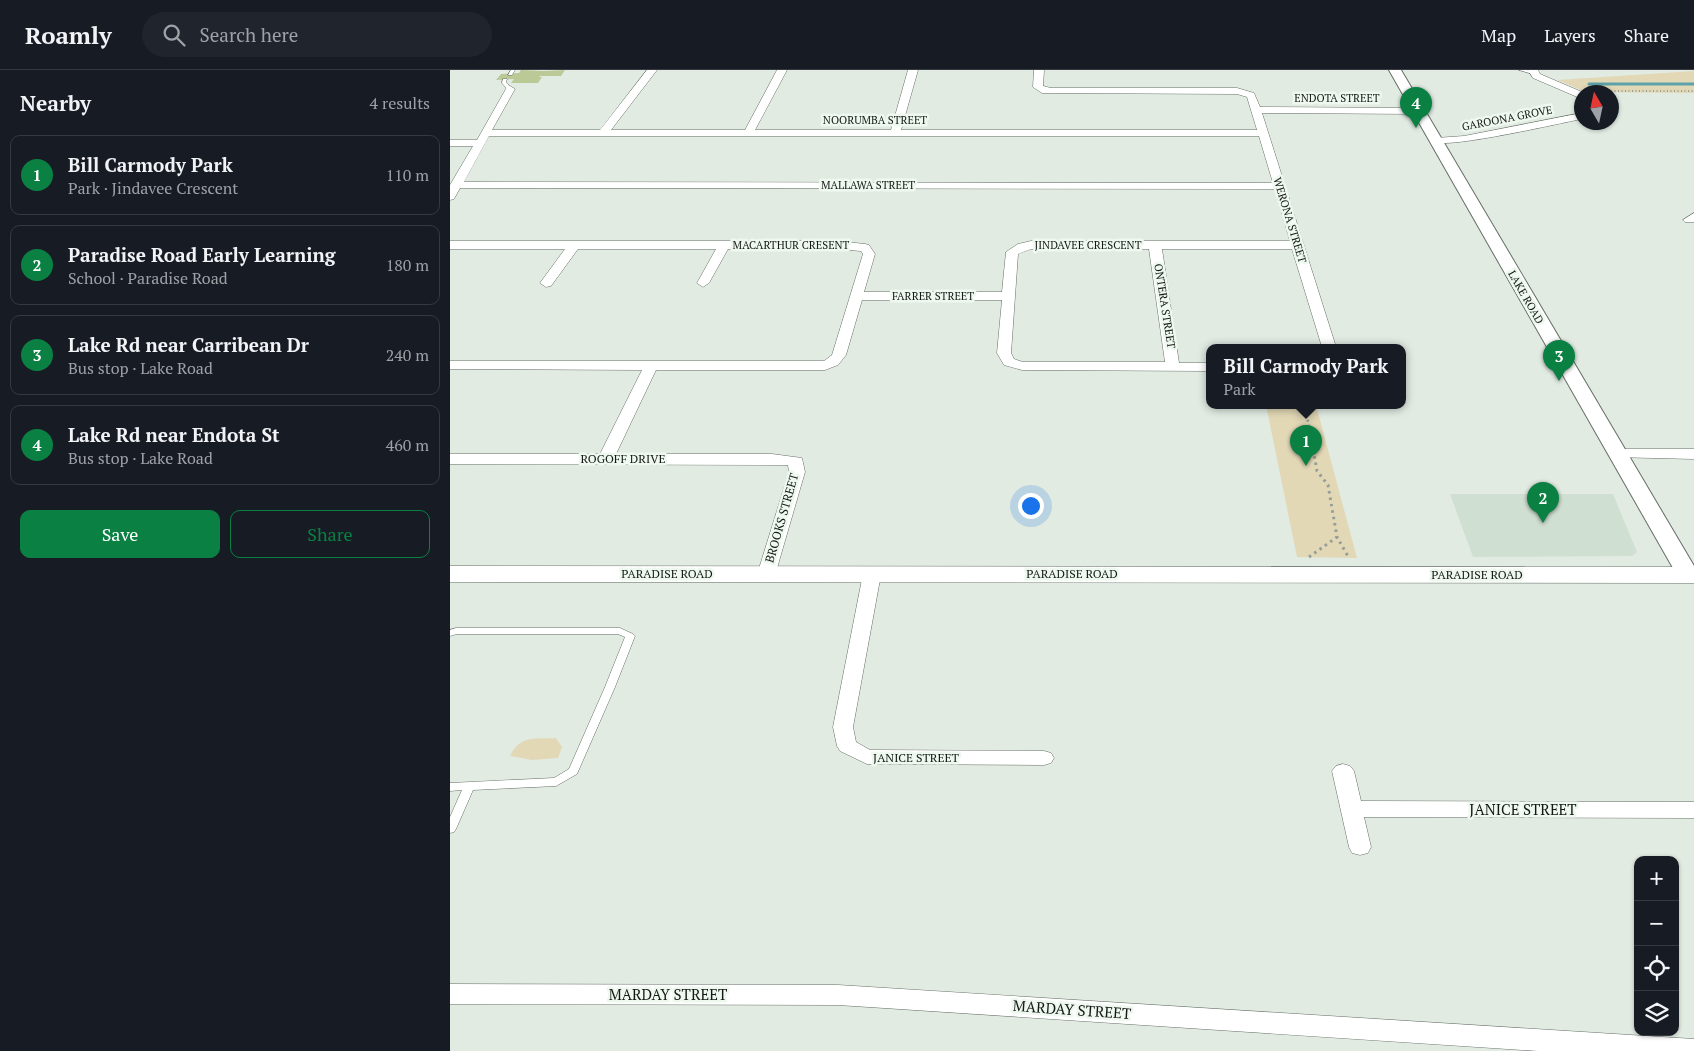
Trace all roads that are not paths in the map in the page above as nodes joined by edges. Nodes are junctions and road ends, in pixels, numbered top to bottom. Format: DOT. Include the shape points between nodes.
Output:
graph roads {
  1 [pos="652,70"];
  2 [pos="782,70"];
  3 [pos="914,70"];
  4 [pos="1039,70"];
  5 [pos="1395,70"];
  6 [pos="1521,70"];
  7 [pos="1533,71"];
  8 [pos="508,84"];
  9 [pos="1574,93"];
  10 [pos="1256,110"];
  11 [pos="1418,111"];
  12 [pos="1574,118"];
  13 [pos="603,132"];
  14 [pos="749,132"];
  15 [pos="487,133"];
  16 [pos="895,133"];
  17 [pos="1263,133"];
  18 [pos="1436,141"];
  19 [pos="450,143"];
  20 [pos="480,143"];
  21 [pos="456,185"];
  22 [pos="1279,186"];
  23 [pos="450,197"];
  24 [pos="450,244"];
  25 [pos="574,245"];
  26 [pos="724,245"];
  27 [pos="1155,245"];
  28 [pos="1298,245"];
  29 [pos="546,283"];
  30 [pos="703,283"];
  31 [pos="857,296"];
  32 [pos="1009,296"];
  33 [pos="1328,344"];
  34 [pos="450,365"];
  35 [pos="651,366"];
  36 [pos="1206,367"];
  37 [pos="1173,368"];
  38 [pos="1618,454"];
  39 [pos="1694,454"];
  40 [pos="450,459"];
  41 [pos="606,459"];
  42 [pos="796,461"];
  43 [pos="450,574"];
  44 [pos="872,574"];
  45 [pos="766,575"];
  46 [pos="1691,575"];
  47 [pos="450,633"];
  48 [pos="1044,758"];
  49 [pos="1344,771"];
  50 [pos="450,787"];
  51 [pos="469,787"];
  52 [pos="1352,809"];
  53 [pos="1694,810"];
  54 [pos="450,829"];
  55 [pos="1360,847"];
  56 [pos="450,994"];
  57 [pos="1694,1050"];
  1 -- 13 [label="street"];
  2 -- 14 [label="street"];
  3 -- 16 [label="street"];
  4 -- 10 [label="street, WERONA STREET" via="1038,87 1042,90 1249,93"];
  5 -- 11 [label="street, LAKE ROAD"];
  6 -- 7 [label="lane, GAROONA GROVE"];
  7 -- 9 [label="street, GAROONA GROVE"];
  8 -- 15 [label="street"];
  10 -- 11 [label="street, ENDOTA STREET"];
  10 -- 17 [label="street, WERONA STREET"];
  11 -- 18 [label="street, LAKE ROAD"];
  12 -- 18 [label="street, GAROONA GROVE" via="1464,139"];
  13 -- 14 [label="street, NOORUMBA STREET"];
  13 -- 15 [label="street, NOORUMBA STREET"];
  14 -- 16 [label="street, NOORUMBA STREET"];
  15 -- 20 [label="street"];
  16 -- 17 [label="street, NOORUMBA STREET"];
  17 -- 22 [label="street, WERONA STREET"];
  18 -- 38 [label="street, LAKE ROAD"];
  19 -- 20 [label="street"];
  20 -- 21 [label="street"];
  21 -- 22 [label="street, MALLAWA STREET"];
  21 -- 23 [label="street"];
  22 -- 28 [label="street, WERONA STREET"];
  24 -- 25 [label="street, MACARTHUR CRESENT"];
  25 -- 26 [label="street, MACARTHUR CRESENT"];
  25 -- 29 [label="street"];
  26 -- 30 [label="street"];
  26 -- 31 [label="street, MACARTHUR CRESENT" via="844,245 865,248 869,254"];
  27 -- 28 [label="street, JINDAVEE CRESCENT"];
  27 -- 32 [label="street, JINDAVEE CRESCENT" via="1022,247 1012,252"];
  27 -- 37 [label="street, ONTERA STREET"];
  28 -- 33 [label="street, WERONA STREET"];
  31 -- 32 [label="street, FARRER STREET"];
  31 -- 35 [label="street, MACARTHUR CRESENT" via="840,355 831,364"];
  32 -- 37 [label="street, JINDAVEE CRESCENT" via="1004,353 1009,362 1022,366"];
  34 -- 35 [label="street, MACARTHUR CRESENT"];
  35 -- 41 [label="street"];
  36 -- 37 [label="street, JINDAVEE CRESCENT"];
  38 -- 39 [label="street"];
  38 -- 46 [label="street, LAKE ROAD"];
  40 -- 41 [label="street, ROGOFF DRIVE"];
  41 -- 42 [label="street, ROGOFF DRIVE"];
  42 -- 45 [label="street, BROOKS STREET" via="797,472"];
  43 -- 45 [label="main road, PARADISE ROAD"];
  44 -- 45 [label="main road, PARADISE ROAD"];
  44 -- 46 [label="main road, PARADISE ROAD"];
  44 -- 48 [label="street, JANICE STREET" via="843,727 847,746 867,757"];
  47 -- 51 [label="lane" via="620,631 630,636 573,771 556,782"];
  49 -- 52 [label="street"];
  50 -- 51 [label="lane"];
  51 -- 54 [label="lane"];
  52 -- 53 [label="street, JANICE STREET"];
  52 -- 55 [label="street"];
  56 -- 57 [label="street, MARDAY STREET" via="838,995"];
}
